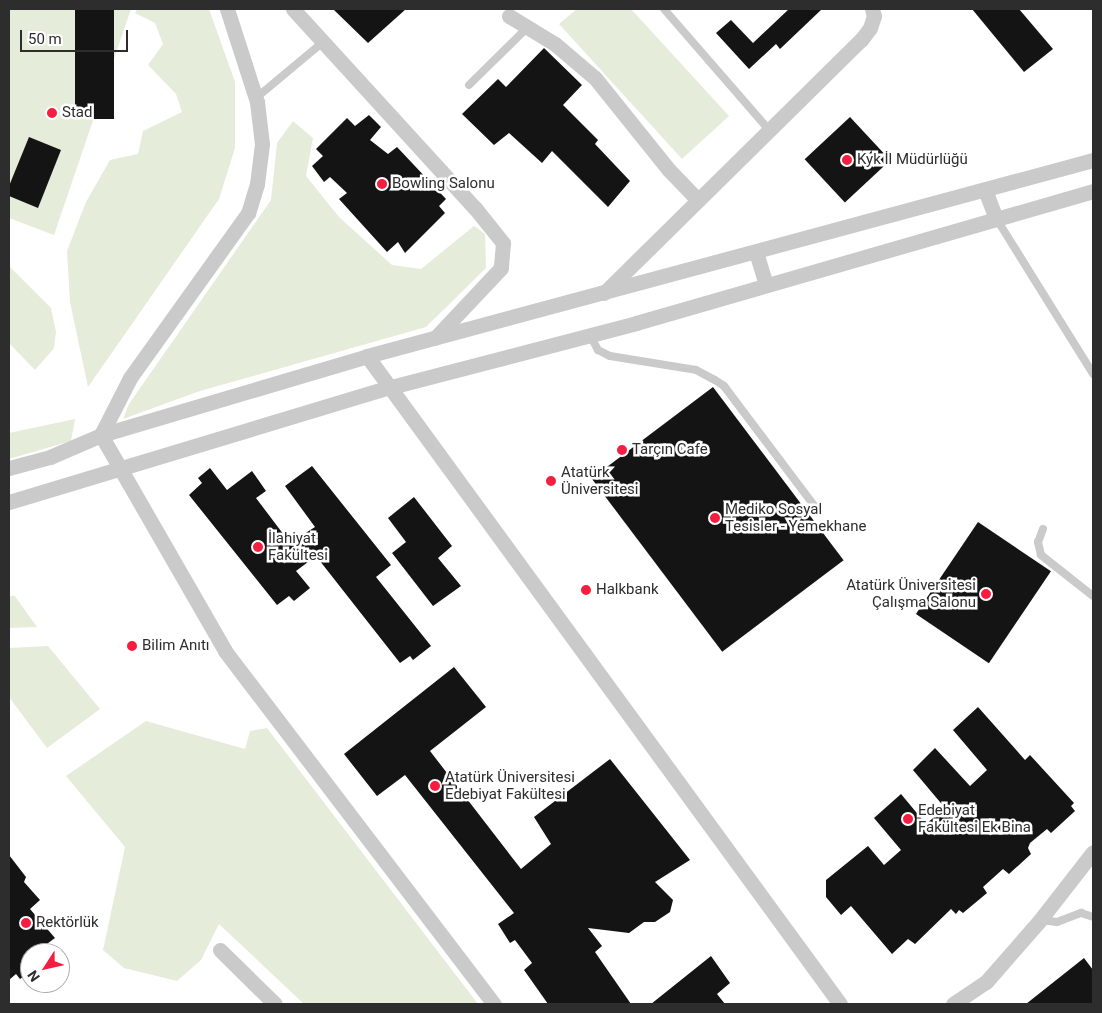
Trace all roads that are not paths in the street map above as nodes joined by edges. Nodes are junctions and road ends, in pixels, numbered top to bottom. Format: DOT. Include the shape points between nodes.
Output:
graph roads {
  1 [pos="227,9"];
  2 [pos="293,9"];
  3 [pos="664,9"];
  4 [pos="872,9"];
  5 [pos="509,16"];
  6 [pos="528,28"];
  7 [pos="324,42"];
  8 [pos="469,86"];
  9 [pos="256,98"];
  10 [pos="769,130"];
  11 [pos="1093,160"];
  12 [pos="985,190"];
  13 [pos="1093,191"];
  14 [pos="698,200"];
  15 [pos="996,218"];
  16 [pos="756,252"];
  17 [pos="766,285"];
  18 [pos="603,294"];
  19 [pos="590,335"];
  20 [pos="434,339"];
  21 [pos="367,356"];
  22 [pos="1093,374"];
  23 [pos="391,387"];
  24 [pos="101,434"];
  25 [pos="9,468"];
  26 [pos="118,468"];
  27 [pos="9,502"];
  28 [pos="816,508"];
  29 [pos="1043,529"];
  30 [pos="1093,596"];
  31 [pos="1093,852"];
  32 [pos="1093,917"];
  33 [pos="1040,920"];
  34 [pos="220,950"];
  35 [pos="275,1004"];
  36 [pos="494,1004"];
  37 [pos="840,1004"];
  38 [pos="954,1004"];
  1 -- 9 [label="street"];
  2 -- 7 [label="street"];
  3 -- 10 [label="lane"];
  4 -- 10 [label="street" via="874,16 870,28 861,40"];
  5 -- 6 [label="street"];
  6 -- 8 [label="lane"];
  6 -- 14 [label="street" via="555,44 595,78 669,170"];
  7 -- 9 [label="lane"];
  7 -- 20 [label="street" via="503,243 501,268"];
  9 -- 24 [label="street" via="262,144 257,184 248,213 130,378"];
  10 -- 14 [label="street"];
  11 -- 12 [label="street"];
  12 -- 15 [label="street"];
  12 -- 16 [label="street"];
  13 -- 15 [label="street"];
  14 -- 18 [label="street"];
  15 -- 17 [label="street"];
  15 -- 22 [label="lane"];
  16 -- 17 [label="street"];
  16 -- 18 [label="street"];
  17 -- 19 [label="street"];
  18 -- 20 [label="street"];
  19 -- 23 [label="street"];
  19 -- 28 [label="lane" via="598,350 610,356 696,370 715,380"];
  20 -- 21 [label="street"];
  21 -- 23 [label="street"];
  21 -- 24 [label="street"];
  23 -- 26 [label="street"];
  23 -- 37 [label="street" via="544,603"];
  24 -- 25 [label="street" via="50,457"];
  24 -- 26 [label="street"];
  26 -- 27 [label="street"];
  26 -- 36 [label="street" via="225,651"];
  29 -- 30 [label="lane" via="1038,542 1041,554"];
  31 -- 33 [label="street"];
  32 -- 33 [label="lane" via="1080,914 1057,922"];
  33 -- 38 [label="street" via="986,982"];
  34 -- 35 [label="street"];
}
